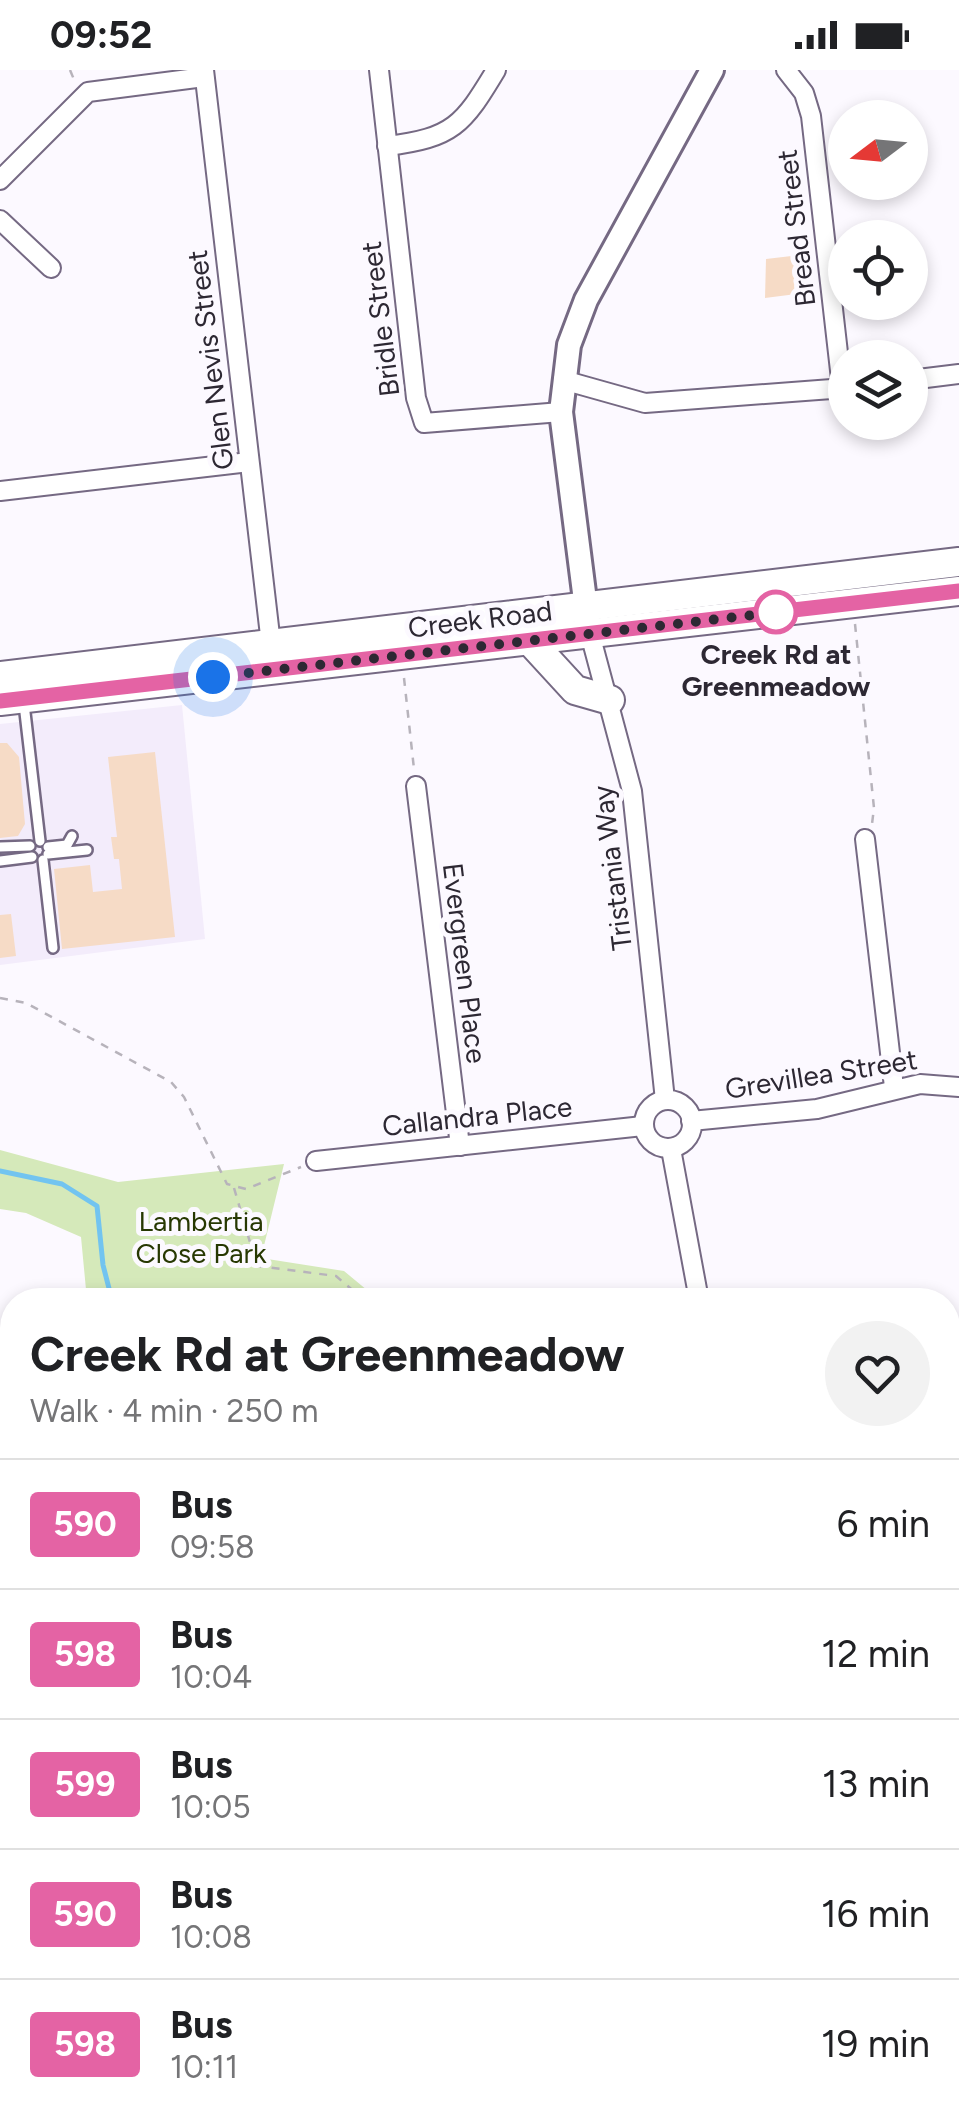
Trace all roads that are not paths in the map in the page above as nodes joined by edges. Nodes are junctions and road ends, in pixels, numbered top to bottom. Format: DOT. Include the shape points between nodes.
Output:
graph roads {
  1 [pos="379,70"];
  2 [pos="496,70"];
  3 [pos="712,70"];
  4 [pos="786,70"];
  5 [pos="204,74"];
  6 [pos="387,146"];
  7 [pos="0,180"];
  8 [pos="0,220"];
  9 [pos="51,268"];
  10 [pos="838,340"];
  11 [pos="959,374"];
  12 [pos="928,378"];
  13 [pos="564,380"];
  14 [pos="828,389"];
  15 [pos="562,412"];
  16 [pos="250,462"];
  17 [pos="0,491"];
  18 [pos="959,562"];
  19 [pos="959,591"];
  20 [pos="587,620"];
  21 [pos="530,641"];
  22 [pos="271,644"];
  23 [pos="0,676"];
  24 [pos="12,700"];
  25 [pos="610,700"];
  26 [pos="416,786"];
  27 [pos="72,836"];
  28 [pos="865,839"];
  29 [pos="0,848"];
  30 [pos="87,850"];
  31 [pos="40,851"];
  32 [pos="1,861"];
  33 [pos="4,872"];
  34 [pos="52,948"];
  35 [pos="959,1087"];
  36 [pos="894,1088"];
  37 [pos="665,1100"];
  38 [pos="692,1121"];
  39 [pos="643,1126"];
  40 [pos="460,1146"];
  41 [pos="670,1148"];
  42 [pos="316,1161"];
  43 [pos="697,1288"];
  1 -- 6 [label="street, Bridle Street"];
  2 -- 6 [label="street" via="453,130 430,141"];
  3 -- 13 [label="street" via="578,316"];
  4 -- 10 [label="street, Bread Street" via="804,92 811,116"];
  5 -- 7 [label="street" via="88,92"];
  5 -- 16 [label="street, Glen Nevis Street"];
  6 -- 15 [label="street, Bridle Street" via="424,423"];
  8 -- 9 [label="street"];
  11 -- 12 [label="street"];
  13 -- 14 [label="street" via="644,403"];
  13 -- 15 [label="street"];
  15 -- 20 [label="street"];
  16 -- 17 [label="street"];
  16 -- 22 [label="street, Glen Nevis Street"];
  18 -- 20 [label="main road, Creek Road"];
  19 -- 20 [label="main road, Creek Road"];
  20 -- 21 [label="main road, Creek Road"];
  20 -- 22 [label="main road, Creek Road"];
  20 -- 25 [label="street, Tristania Way"];
  21 -- 24 [label="main road, Creek Road"];
  21 -- 25 [label="main road" via="575,690"];
  22 -- 23 [label="main road, Creek Road"];
  24 -- 31 [label="lane"];
  25 -- 37 [label="street, Tristania Way" via="632,791"];
  26 -- 40 [label="street, Evergreen Place"];
  27 -- 31 [label="lane" via="66,845"];
  28 -- 36 [label="street"];
  29 -- 31 [label="lane"];
  30 -- 31 [label="lane"];
  31 -- 32 [label="lane"];
  31 -- 34 [label="lane"];
  32 -- 33 [label="lane"];
  35 -- 36 [label="street, Grevillea Street"];
  36 -- 38 [label="street, Grevillea Street" via="816,1109"];
  37 -- 38 [label="street" via="682,1105"];
  37 -- 39 [label="street" via="649,1109"];
  38 -- 41 [label="street" via="687,1139"];
  39 -- 40 [label="street, Callandra Place"];
  39 -- 41 [label="street" via="652,1143"];
  40 -- 42 [label="street, Callandra Place"];
  41 -- 43 [label="street"];
}
